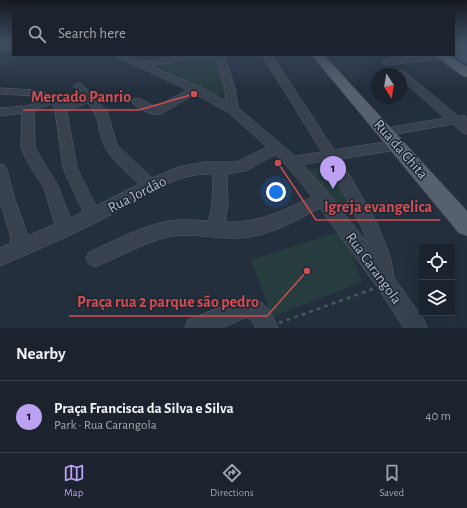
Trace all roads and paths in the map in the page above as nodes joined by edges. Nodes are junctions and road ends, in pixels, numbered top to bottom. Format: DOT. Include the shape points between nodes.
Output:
graph roads {
  1 [pos="127,58"];
  2 [pos="166,58"];
  3 [pos="220,58"];
  4 [pos="270,58"];
  5 [pos="321,58"];
  6 [pos="382,58"];
  7 [pos="415,58"];
  8 [pos="445,58"];
  9 [pos="387,62"];
  10 [pos="143,65"];
  11 [pos="394,68"];
  12 [pos="467,73"];
  13 [pos="407,78"];
  14 [pos="78,86"];
  15 [pos="196,89"];
  16 [pos="0,91"];
  17 [pos="89,99"];
  18 [pos="137,101"];
  19 [pos="58,105"];
  20 [pos="28,109"];
  21 [pos="232,109"];
  22 [pos="0,112"];
  23 [pos="461,118"];
  24 [pos="467,130"];
  25 [pos="386,132"];
  26 [pos="397,145"];
  27 [pos="277,148"];
  28 [pos="331,156"];
  29 [pos="292,162"];
  30 [pos="220,169"];
  31 [pos="0,170"];
  32 [pos="150,185"];
  33 [pos="323,199"];
  34 [pos="93,216"];
  35 [pos="467,226"];
  36 [pos="216,228"];
  37 [pos="65,229"];
  38 [pos="20,249"];
  39 [pos="0,257"];
  40 [pos="95,258"];
  41 [pos="386,284"];
  42 [pos="196,328"];
  43 [pos="267,328"];
  44 [pos="416,328"];
  1 -- 10 [label="street, Rua Carangola"];
  2 -- 10 [label="street"];
  3 -- 21 [label="street" via="230,88"];
  4 -- 28 [label="street"];
  5 -- 25 [label="main road, Rua da Chita"];
  6 -- 9 [label="street"];
  7 -- 9 [label="street"];
  8 -- 12 [label="main road"];
  9 -- 11 [label="street"];
  10 -- 15 [label="street, Rua Carangola"];
  13 -- 23 [label="street"];
  14 -- 17 [label="street"];
  15 -- 18 [label="street" via="157,111"];
  15 -- 21 [label="street, Rua Carangola"];
  16 -- 19 [label="street" via="34,93"];
  17 -- 19 [label="street"];
  17 -- 32 [label="street" via="101,111 111,146"];
  19 -- 20 [label="street"];
  19 -- 34 [label="street" via="70,168"];
  20 -- 22 [label="street"];
  20 -- 37 [label="street" via="28,148 53,191"];
  21 -- 27 [label="street, Rua Carangola"];
  23 -- 24 [label="street"];
  23 -- 25 [label="street"];
  25 -- 26 [label="main road, Rua da Chita"];
  26 -- 28 [label="street"];
  26 -- 35 [label="main road, Rua da Chita"];
  27 -- 29 [label="street, Rua Carangola"];
  27 -- 30 [label="street, Rua Jordão" via="232,170"];
  28 -- 29 [label="street"];
  28 -- 41 [label="street" via="370,226 381,256"];
  29 -- 33 [label="street, Rua Carangola"];
  30 -- 32 [label="street, Rua Jordão" via="191,170"];
  30 -- 36 [label="street" via="220,204"];
  31 -- 38 [label="street" via="6,200 19,234"];
  32 -- 34 [label="street, Rua Jordão"];
  33 -- 36 [label="street" via="265,226 247,230"];
  33 -- 41 [label="street, Rua Carangola"];
  34 -- 37 [label="street, Rua Jordão"];
  36 -- 40 [label="street" via="170,229"];
  37 -- 38 [label="street, Rua Jordão"];
  38 -- 39 [label="street, Rua Jordão"];
  41 -- 43 [label="path"];
  41 -- 44 [label="street, Rua Carangola"];
  42 -- 43 [label="street" via="251,307 255,308"];
}
